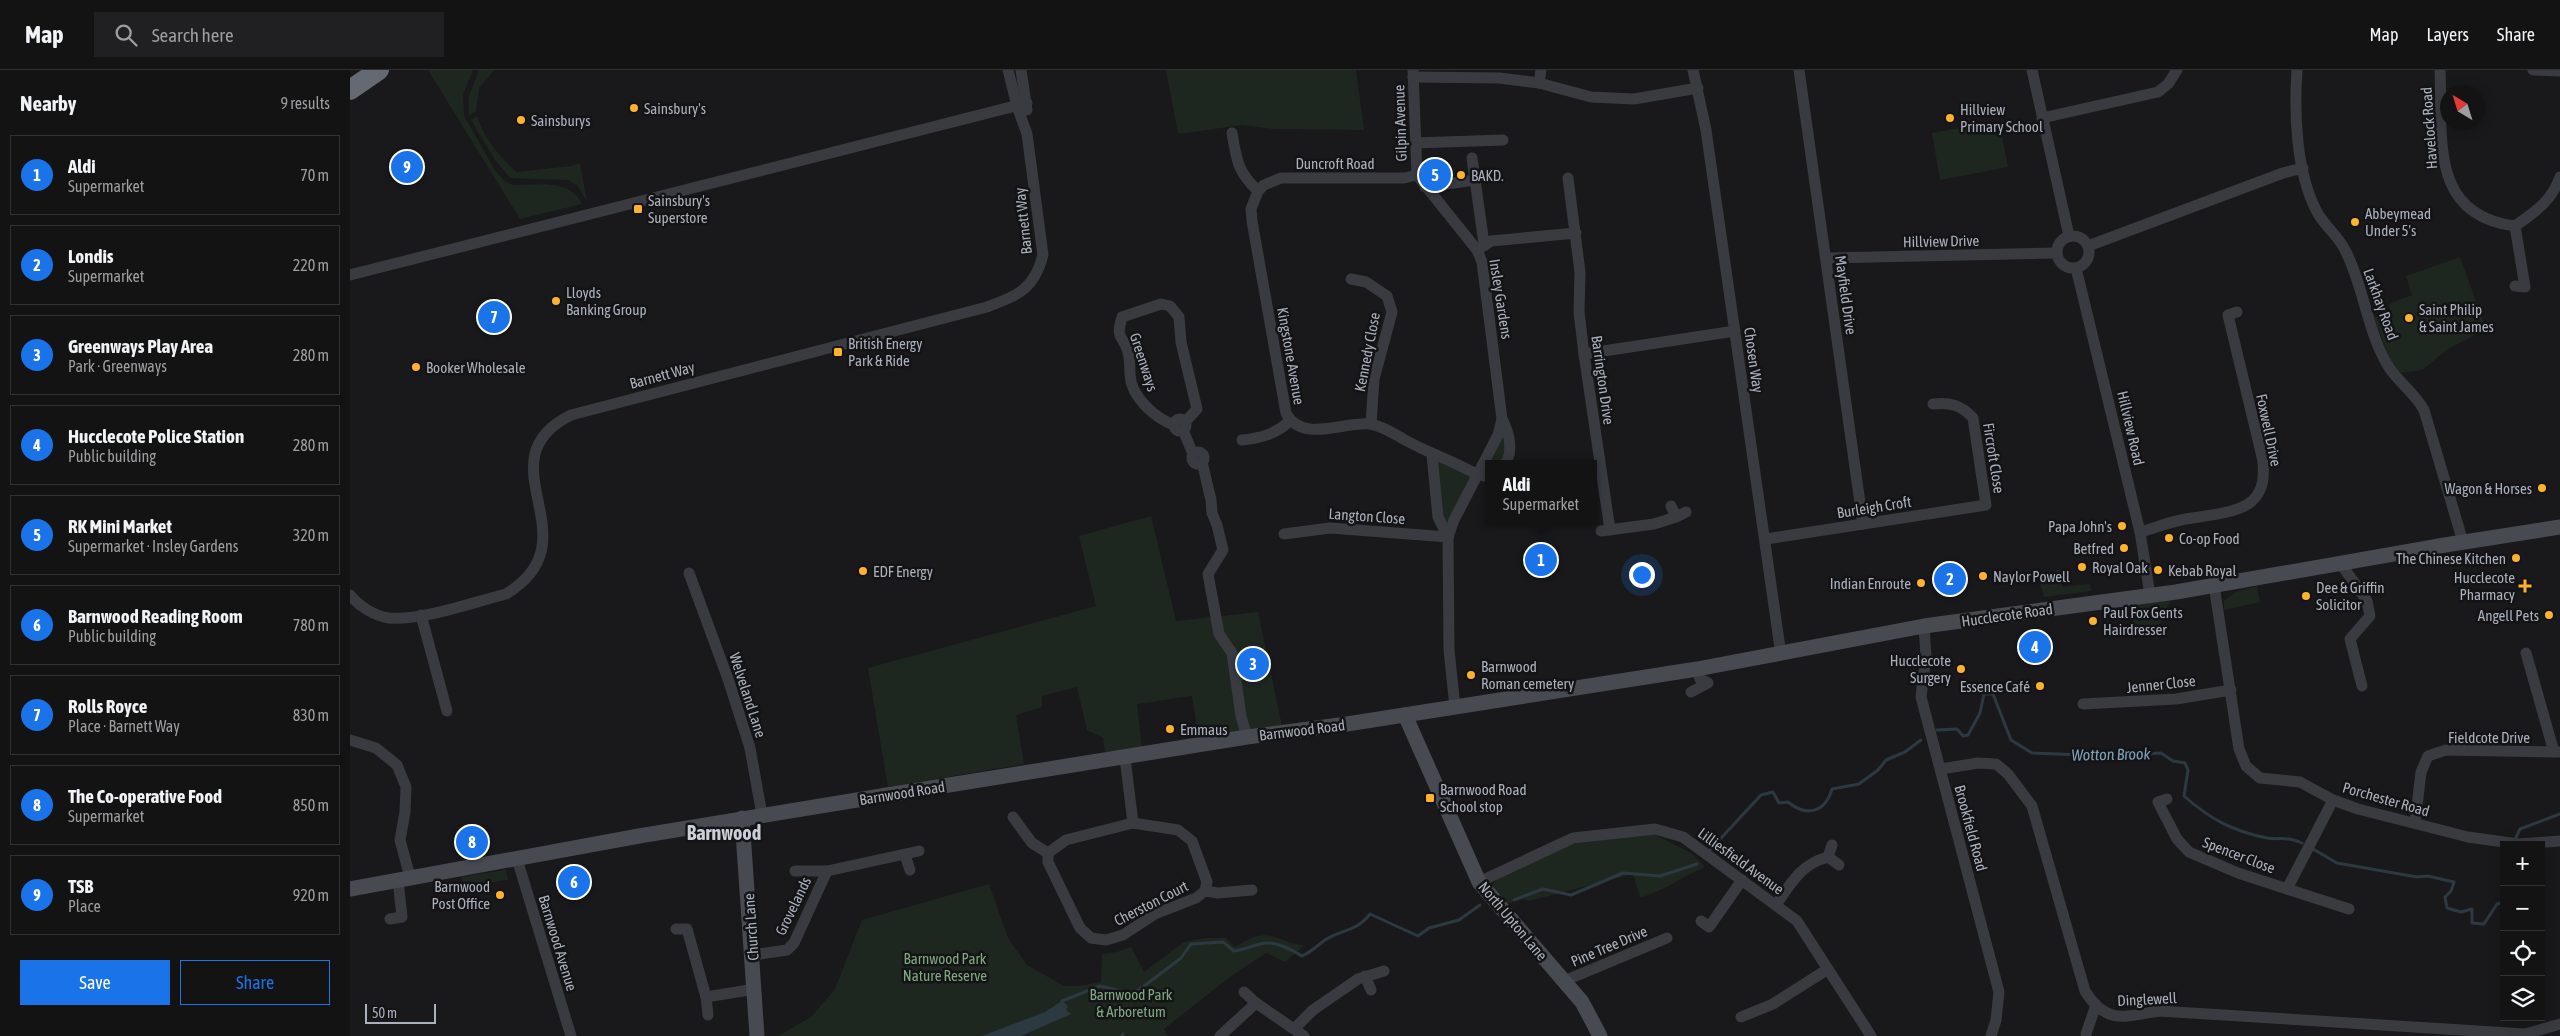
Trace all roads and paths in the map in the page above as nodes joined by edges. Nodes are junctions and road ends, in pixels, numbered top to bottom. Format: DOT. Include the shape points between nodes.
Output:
graph roads {
  1 [pos="378,70"];
  2 [pos="1008,70"];
  3 [pos="1021,70"];
  4 [pos="1542,70"];
  5 [pos="1693,70"];
  6 [pos="1799,70"];
  7 [pos="2032,70"];
  8 [pos="2177,70"];
  9 [pos="2297,70"];
  10 [pos="2440,70"];
  11 [pos="2534,70"];
  12 [pos="2560,71"];
  13 [pos="1413,74"];
  14 [pos="1539,83"];
  15 [pos="1698,88"];
  16 [pos="350,90"];
  17 [pos="1022,104"];
  18 [pos="2042,118"];
  19 [pos="1232,133"];
  20 [pos="1503,140"];
  21 [pos="1415,143"];
  22 [pos="1472,158"];
  23 [pos="2303,168"];
  24 [pos="1417,175"];
  25 [pos="2560,177"];
  26 [pos="1568,178"];
  27 [pos="1475,180"];
  28 [pos="1425,187"];
  29 [pos="1258,191"];
  30 [pos="2515,226"];
  31 [pos="1576,233"];
  32 [pos="2069,236"];
  33 [pos="2088,246"];
  34 [pos="1481,247"];
  35 [pos="2056,253"];
  36 [pos="1826,258"];
  37 [pos="2076,268"];
  38 [pos="350,275"];
  39 [pos="1351,278"];
  40 [pos="2525,287"];
  41 [pos="2228,314"];
  42 [pos="1735,331"];
  43 [pos="1584,354"];
  44 [pos="1933,404"];
  45 [pos="1502,419"];
  46 [pos="1290,422"];
  47 [pos="1371,424"];
  48 [pos="1180,426"];
  49 [pos="1242,440"];
  50 [pos="1432,455"];
  51 [pos="1489,460"];
  52 [pos="1506,460"];
  53 [pos="1597,460"];
  54 [pos="1597,464"];
  55 [pos="1483,476"];
  56 [pos="1986,505"];
  57 [pos="1678,512"];
  58 [pos="1863,524"];
  59 [pos="2560,528"];
  60 [pos="2140,532"];
  61 [pos="1284,534"];
  62 [pos="1448,537"];
  63 [pos="1766,539"];
  64 [pos="2464,542"];
  65 [pos="2341,564"];
  66 [pos="686,577"];
  67 [pos="2214,585"];
  68 [pos="350,595"];
  69 [pos="2150,595"];
  70 [pos="421,615"];
  71 [pos="1924,626"];
  72 [pos="2526,653"];
  73 [pos="1781,654"];
  74 [pos="1697,669"];
  75 [pos="2362,686"];
  76 [pos="2232,690"];
  77 [pos="1691,692"];
  78 [pos="2089,701"];
  79 [pos="1455,707"];
  80 [pos="447,711"];
  81 [pos="1405,715"];
  82 [pos="1247,737"];
  83 [pos="350,740"];
  84 [pos="2557,752"];
  85 [pos="1125,758"];
  86 [pos="1941,769"];
  87 [pos="2167,799"];
  88 [pos="2333,800"];
  89 [pos="762,815"];
  90 [pos="1013,817"];
  91 [pos="742,818"];
  92 [pos="1133,823"];
  93 [pos="2415,823"];
  94 [pos="2560,841"];
  95 [pos="2500,842"];
  96 [pos="2545,842"];
  97 [pos="1832,845"];
  98 [pos="919,851"];
  99 [pos="1048,853"];
  100 [pos="905,855"];
  101 [pos="1828,857"];
  102 [pos="518,859"];
  103 [pos="1839,865"];
  104 [pos="910,870"];
  105 [pos="795,871"];
  106 [pos="827,871"];
  107 [pos="404,878"];
  108 [pos="1742,880"];
  109 [pos="1478,882"];
  110 [pos="350,889"];
  111 [pos="2287,889"];
  112 [pos="1252,890"];
  113 [pos="1205,891"];
  114 [pos="1776,905"];
  115 [pos="2348,908"];
  116 [pos="390,919"];
  117 [pos="1709,927"];
  118 [pos="676,929"];
  119 [pos="1667,938"];
  120 [pos="753,955"];
  121 [pos="1828,969"];
  122 [pos="1384,971"];
  123 [pos="1365,976"];
  124 [pos="1564,981"];
  125 [pos="755,989"];
  126 [pos="1372,990"];
  127 [pos="1244,992"];
  128 [pos="706,997"];
  129 [pos="1256,1003"];
  130 [pos="2096,1005"];
  131 [pos="708,1015"];
  132 [pos="1741,1017"];
  133 [pos="2378,1024"];
  134 [pos="2560,1024"];
  135 [pos="1300,1032"];
  136 [pos="2086,1034"];
  137 [pos="2525,1035"];
  138 [pos="571,1036"];
  139 [pos="757,1036"];
  140 [pos="1220,1036"];
  141 [pos="1600,1036"];
  142 [pos="1871,1036"];
  143 [pos="1992,1036"];
  144 [pos="2378,1036"];
  1 -- 16 [label="highway"];
  2 -- 17 [label="street"];
  3 -- 17 [label="street"];
  4 -- 14 [label="street"];
  5 -- 15 [label="street, Chosen Way"];
  6 -- 36 [label="street, Mayfield Drive"];
  7 -- 18 [label="street"];
  8 -- 18 [label="street" via="2158,92"];
  9 -- 23 [label="street, Larkhay Road" via="2295,104"];
  10 -- 30 [label="street, Havelock Road" via="2444,168 2453,189 2473,213 2496,223"];
  11 -- 12 [label="street"];
  13 -- 14 [label="street"];
  13 -- 21 [label="street, Gilpin Avenue"];
  14 -- 15 [label="street" via="1591,97 1634,99"];
  15 -- 42 [label="street, Chosen Way"];
  17 -- 38 [label="street"];
  17 -- 70 [label="street, Barnett Way" via="1043,255 1040,269 1019,295 987,307 571,415 556,423 537,448 534,461 533,478 544,536 542,552 528,577 506,594"];
  18 -- 32 [label="street"];
  19 -- 29 [label="street" via="1238,167"];
  20 -- 21 [label="street"];
  21 -- 24 [label="street, Gilpin Avenue"];
  22 -- 27 [label="street, Insley Gardens"];
  23 -- 33 [label="street"];
  23 -- 64 [label="street, Larkhay Road" via="2308,192 2318,214 2344,248 2387,364 2424,410"];
  24 -- 28 [label="street, Insley Gardens"];
  24 -- 29 [label="street, Duncroft Road" via="1404,178 1281,178"];
  25 -- 30 [label="street" via="2556,191 2544,205"];
  26 -- 31 [label="street, Barrington Drive"];
  27 -- 28 [label="street"];
  27 -- 34 [label="street, Insley Gardens"];
  28 -- 34 [label="street, Insley Gardens"];
  29 -- 46 [label="street, Kingstone Avenue" via="1251,209 1252,221"];
  30 -- 40 [label="street"];
  31 -- 34 [label="street" via="1491,241"];
  31 -- 43 [label="street, Barrington Drive"];
  32 -- 33 [label="street" via="2082,239"];
  32 -- 35 [label="street" via="2061,240"];
  33 -- 37 [label="street" via="2087,260"];
  34 -- 45 [label="street, Insley Gardens"];
  35 -- 36 [label="street, Hillview Drive"];
  35 -- 37 [label="street" via="2063,265"];
  36 -- 58 [label="street, Mayfield Drive"];
  37 -- 60 [label="street, Hillview Road"];
  39 -- 47 [label="street, Kennedy Close" via="1366,282 1387,296 1392,312 1374,379"];
  41 -- 60 [label="street, Foxwell Drive" via="2263,461 2262,487 2256,498 2241,508"];
  42 -- 43 [label="street"];
  42 -- 63 [label="street, Chosen Way"];
  43 -- 53 [label="street, Barrington Drive"];
  44 -- 56 [label="street, Fircroft Close" via="1947,398 1965,410 1975,422"];
  45 -- 51 [label="street, Insley Gardens"];
  45 -- 52 [label="street, Insley Gardens" via="1510,446"];
  46 -- 47 [label="street, Kingstone Avenue" via="1321,430"];
  46 -- 49 [label="street" via="1266,437"];
  47 -- 50 [label="street"];
  48 -- 48 [label="street, Greenways" via="1197,409 1181,342 1179,317 1170,306 1161,304 1122,317 1119,338 1127,349 1130,376 1138,398 1164,421"];
  48 -- 82 [label="street" via="1197,458 1223,550 1208,574 1219,634 1232,653"];
  50 -- 55 [label="street"];
  50 -- 62 [label="street" via="1438,517"];
  54 -- 57 [label="street, Barrington Drive" via="1605,531 1654,524"];
  55 -- 62 [label="street, Insley Gardens" via="1454,520"];
  56 -- 58 [label="street, Burleigh Croft"];
  58 -- 63 [label="street, Burleigh Croft"];
  59 -- 64 [label="street, Hucclecote Road"];
  60 -- 69 [label="street, Hillview Road"];
  61 -- 62 [label="street, Langton Close" via="1330,528"];
  62 -- 79 [label="street, Insley Gardens" via="1449,650"];
  63 -- 73 [label="street, Chosen Way"];
  64 -- 65 [label="street, Hucclecote Road"];
  65 -- 67 [label="street, Hucclecote Road"];
  65 -- 75 [label="street" via="2364,594 2370,616 2350,639"];
  66 -- 89 [label="street, Welveland Lane" via="694,587 711,630 750,748"];
  67 -- 69 [label="street, Hucclecote Road"];
  67 -- 76 [label="street, Porchester Road"];
  68 -- 70 [label="street, Barnett Way" via="370,611 387,618"];
  69 -- 71 [label="street, Hucclecote Road"];
  70 -- 80 [label="street"];
  71 -- 73 [label="street, Hucclecote Road"];
  71 -- 86 [label="street, Brookfield Road" via="1926,656 1921,697"];
  72 -- 84 [label="street"];
  73 -- 74 [label="street, Hucclecote Road"];
  74 -- 77 [label="street" via="1700,679 1708,682"];
  74 -- 79 [label="street, Hucclecote Road"];
  76 -- 78 [label="street, Jenner Close" via="2176,699"];
  76 -- 88 [label="street, Porchester Road" via="2239,749 2246,766 2260,778 2300,782"];
  79 -- 81 [label="street, Barnwood Road"];
  81 -- 82 [label="street, Barnwood Road"];
  81 -- 109 [label="street, North Upton Lane"];
  82 -- 85 [label="street, Barnwood Road"];
  83 -- 107 [label="street" via="376,748 397,765 406,787 400,840"];
  84 -- 93 [label="street, Fieldcote Drive" via="2446,750 2428,756 2421,772"];
  85 -- 89 [label="street, Barnwood Road"];
  85 -- 92 [label="street"];
  86 -- 130 [label="street, Dinglewell" via="1978,763 1996,764 2008,774 2032,806 2085,991"];
  86 -- 143 [label="street, Brookfield Road" via="1999,992"];
  87 -- 111 [label="street, Spencer Close" via="2158,802 2177,839 2189,852"];
  88 -- 93 [label="street, Porchester Road"];
  88 -- 111 [label="street, Spencer Close"];
  89 -- 91 [label="street, Barnwood Road"];
  90 -- 99 [label="street" via="1032,844"];
  91 -- 102 [label="street, Barnwood Road"];
  91 -- 120 [label="street, Church Lane"];
  92 -- 99 [label="street, Cherston Court" via="1066,840"];
  92 -- 113 [label="street, Cherston Court" via="1178,830 1192,841 1207,882"];
  93 -- 95 [label="street, Porchester Road"];
  94 -- 96 [label="street, Porchester Road"];
  97 -- 101 [label="street"];
  98 -- 100 [label="street, Grovelands"];
  99 -- 113 [label="street, Cherston Court" via="1048,862 1080,928 1091,938 1106,940 1123,935 1155,914 1196,898"];
  100 -- 104 [label="street"];
  100 -- 106 [label="street, Grovelands"];
  101 -- 103 [label="street"];
  101 -- 114 [label="street" via="1807,865 1798,873"];
  102 -- 107 [label="street, Barnwood Road"];
  102 -- 138 [label="street, Barnwood Avenue"];
  105 -- 106 [label="street, Grovelands"];
  106 -- 120 [label="street, Grovelands" via="794,943 787,950"];
  107 -- 110 [label="street, Barnwood Road"];
  107 -- 116 [label="street" via="404,922"];
  108 -- 109 [label="street, Lilliesfield Avenue" via="1683,837 1655,829 1573,838"];
  108 -- 114 [label="street, Lilliesfield Avenue"];
  108 -- 117 [label="street"];
  109 -- 124 [label="street, North Upton Lane"];
  111 -- 115 [label="street, Spencer Close"];
  112 -- 113 [label="street"];
  114 -- 121 [label="street, Lilliesfield Avenue" via="1796,921"];
  118 -- 128 [label="street" via="687,929"];
  119 -- 124 [label="street, Pine Tree Drive"];
  120 -- 125 [label="street, Church Lane"];
  121 -- 132 [label="street" via="1773,1004"];
  121 -- 142 [label="street, Lilliesfield Avenue"];
  122 -- 123 [label="street"];
  123 -- 126 [label="street"];
  123 -- 135 [label="street" via="1313,1010"];
  124 -- 141 [label="street, North Upton Lane" via="1582,1002"];
  125 -- 128 [label="street"];
  125 -- 139 [label="street, Church Lane"];
  127 -- 129 [label="street"];
  128 -- 131 [label="street"];
  129 -- 135 [label="street"];
  129 -- 140 [label="street"];
  130 -- 133 [label="street, Dinglewell" via="2114,1017 2159,1011"];
  130 -- 136 [label="street"];
  133 -- 137 [label="street, Dinglewell"];
  133 -- 144 [label="street"];
  134 -- 137 [label="street, Dinglewell"];
}
